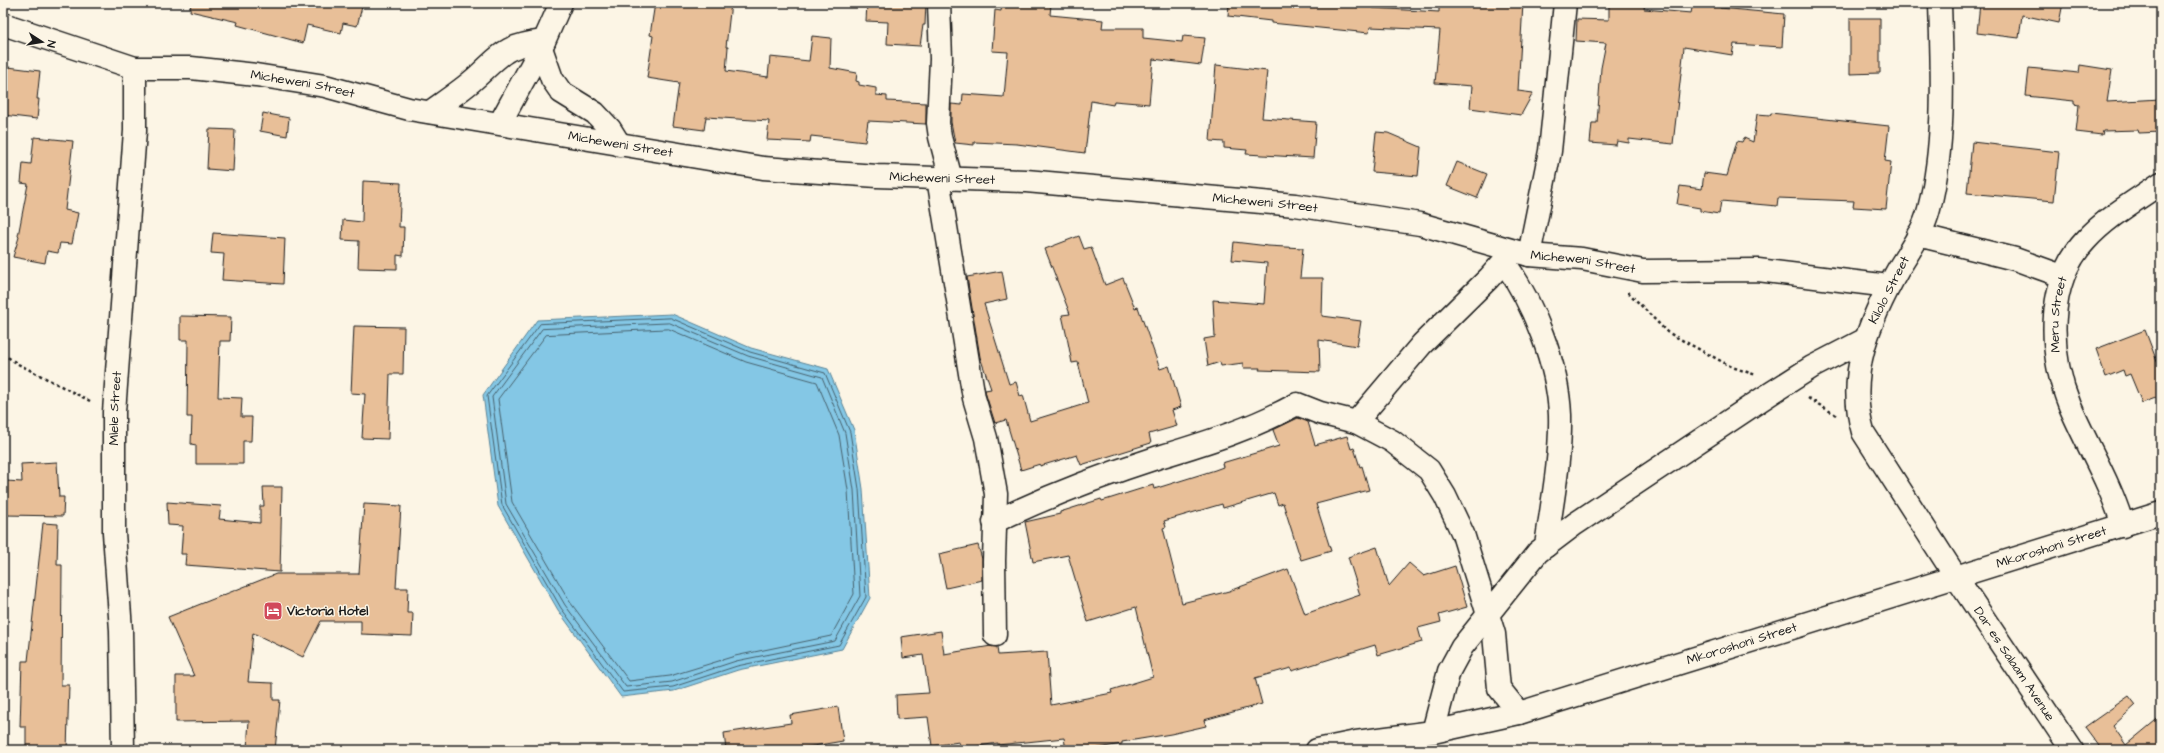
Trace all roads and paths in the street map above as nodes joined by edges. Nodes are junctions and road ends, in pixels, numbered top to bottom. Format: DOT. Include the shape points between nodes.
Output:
graph roads {
  1 [pos="561,3"];
  2 [pos="940,3"];
  3 [pos="1565,3"];
  4 [pos="1940,3"];
  5 [pos="3,24"];
  6 [pos="543,45"];
  7 [pos="135,68"];
  8 [pos="430,112"];
  9 [pos="500,123"];
  10 [pos="620,144"];
  11 [pos="944,178"];
  12 [pos="2161,184"];
  13 [pos="1918,235"];
  14 [pos="1515,256"];
  15 [pos="1600,263"];
  16 [pos="2062,276"];
  17 [pos="1888,286"];
  18 [pos="1866,339"];
  19 [pos="3,354"];
  20 [pos="1786,384"];
  21 [pos="114,412"];
  22 [pos="1356,422"];
  23 [pos="1863,432"];
  24 [pos="2161,513"];
  25 [pos="994,522"];
  26 [pos="2123,526"];
  27 [pos="1546,546"];
  28 [pos="1956,578"];
  29 [pos="1488,613"];
  30 [pos="995,635"];
  31 [pos="1520,713"];
  32 [pos="1433,732"];
  33 [pos="123,750"];
  34 [pos="1316,750"];
  35 [pos="2072,750"];
  1 -- 6 [label="street"];
  2 -- 11 [label="street" via="938,123"];
  3 -- 14 [label="street" via="1550,150"];
  4 -- 13 [label="street, Kilolo Street" via="1942,54 1935,178 1929,210"];
  5 -- 7 [label="street, Micheweni Street"];
  6 -- 8 [label="street" via="512,47 497,56 472,81"];
  6 -- 9 [label="street"];
  6 -- 10 [label="street" via="549,73 561,92 595,113"];
  7 -- 8 [label="street, Micheweni Street" via="191,68 256,75 325,86"];
  7 -- 21 [label="street, Mlele Street" via="135,131"];
  8 -- 9 [label="street, Micheweni Street"];
  9 -- 10 [label="street, Micheweni Street"];
  10 -- 11 [label="street, Micheweni Street" via="764,168"];
  11 -- 14 [label="street, Micheweni Street" via="1098,186 1295,205 1420,224"];
  11 -- 25 [label="street" via="974,398 986,438 996,494"];
  12 -- 16 [label="street, Meru Street" via="2105,222 2085,240 2070,259"];
  13 -- 16 [label="street" via="2015,259"];
  13 -- 17 [label="street, Kilolo Street"];
  14 -- 15 [label="street, Micheweni Street" via="1582,259"];
  14 -- 22 [label="street" via="1422,344"];
  14 -- 27 [label="street" via="1518,281 1537,320 1552,370 1560,414 1557,471"];
  15 -- 17 [label="street, Micheweni Street" via="1643,271 1758,270"];
  15 -- 20 [label="path" via="1667,332 1732,368"];
  16 -- 26 [label="street, Meru Street" via="2054,319 2057,358 2070,405"];
  17 -- 18 [label="street, Kilolo Street"];
  18 -- 20 [label="street" via="1812,367"];
  18 -- 23 [label="street, Kilolo Street" via="1856,397"];
  19 -- 21 [label="path"];
  20 -- 23 [label="path"];
  20 -- 27 [label="street" via="1575,524"];
  21 -- 33 [label="street, Mlele Street" via="114,533 121,630"];
  22 -- 25 [label="street" via="1297,404 1273,417 1216,440 1045,498"];
  22 -- 29 [label="street" via="1392,441 1429,470 1463,534"];
  23 -- 28 [label="street, Kilolo Street"];
  24 -- 26 [label="street, Mkoroshoni Street"];
  25 -- 30 [label="street"];
  26 -- 28 [label="street, Mkoroshoni Street"];
  27 -- 29 [label="street" via="1538,552"];
  28 -- 31 [label="street, Mkoroshoni Street"];
  28 -- 35 [label="street, Dar es Salaam Avenue"];
  29 -- 31 [label="street" via="1494,634 1499,688"];
  29 -- 32 [label="street" via="1462,647 1449,671"];
  31 -- 32 [label="street, Mkoroshoni Street"];
  32 -- 34 [label="street, Mkoroshoni Street"];
}
